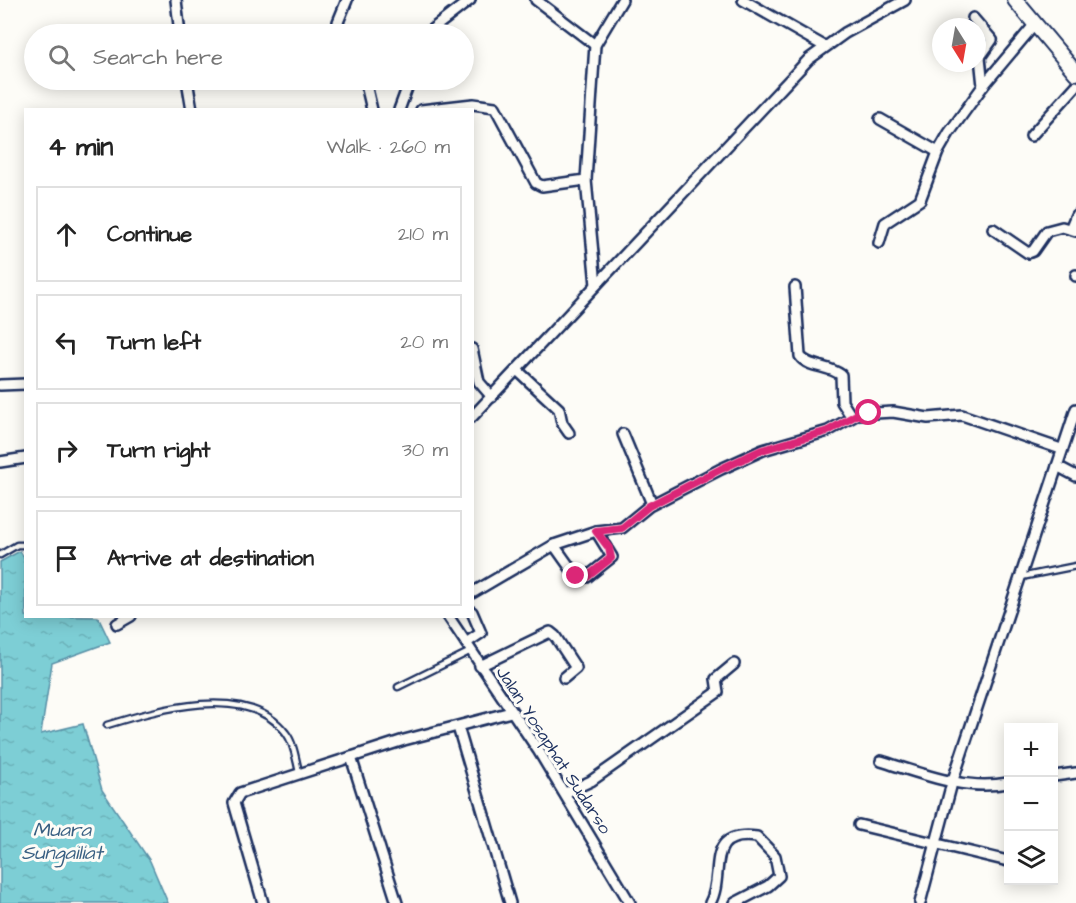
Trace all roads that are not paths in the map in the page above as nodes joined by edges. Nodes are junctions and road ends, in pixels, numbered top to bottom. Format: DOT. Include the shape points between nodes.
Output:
graph roads {
  1 [pos="176,0"];
  2 [pos="347,0"];
  3 [pos="470,0"];
  4 [pos="536,0"];
  5 [pos="622,0"];
  6 [pos="743,0"];
  7 [pos="905,0"];
  8 [pos="1015,0"];
  9 [pos="179,24"];
  10 [pos="338,24"];
  11 [pos="439,24"];
  12 [pos="1035,24"];
  13 [pos="986,33"];
  14 [pos="595,45"];
  15 [pos="824,46"];
  16 [pos="986,48"];
  17 [pos="982,72"];
  18 [pos="1076,73"];
  19 [pos="983,86"];
  20 [pos="1076,86"];
  21 [pos="189,90"];
  22 [pos="367,90"];
  23 [pos="406,90"];
  24 [pos="192,108"];
  25 [pos="371,108"];
  26 [pos="400,108"];
  27 [pos="438,108"];
  28 [pos="880,119"];
  29 [pos="1031,136"];
  30 [pos="938,152"];
  31 [pos="586,180"];
  32 [pos="1076,215"];
  33 [pos="993,229"];
  34 [pos="1073,230"];
  35 [pos="879,243"];
  36 [pos="596,285"];
  37 [pos="795,286"];
  38 [pos="474,358"];
  39 [pos="517,370"];
  40 [pos="24,384"];
  41 [pos="0,385"];
  42 [pos="492,397"];
  43 [pos="1076,409"];
  44 [pos="474,415"];
  45 [pos="851,416"];
  46 [pos="569,433"];
  47 [pos="623,434"];
  48 [pos="1061,449"];
  49 [pos="24,458"];
  50 [pos="0,462"];
  51 [pos="1057,466"];
  52 [pos="1076,476"];
  53 [pos="652,504"];
  54 [pos="596,531"];
  55 [pos="24,545"];
  56 [pos="554,545"];
  57 [pos="0,555"];
  58 [pos="1076,566"];
  59 [pos="1024,569"];
  60 [pos="474,592"];
  61 [pos="474,617"];
  62 [pos="128,618"];
  63 [pos="449,618"];
  64 [pos="117,624"];
  65 [pos="468,647"];
  66 [pos="487,662"];
  67 [pos="734,664"];
  68 [pos="564,678"];
  69 [pos="398,687"];
  70 [pos="511,712"];
  71 [pos="107,725"];
  72 [pos="458,727"];
  73 [pos="351,757"];
  74 [pos="881,761"];
  75 [pos="299,772"];
  76 [pos="1076,773"];
  77 [pos="1058,775"];
  78 [pos="952,783"];
  79 [pos="1004,784"];
  80 [pos="572,790"];
  81 [pos="859,825"];
  82 [pos="936,843"];
  83 [pos="1004,860"];
  84 [pos="263,903"];
  85 [pos="397,903"];
  86 [pos="510,903"];
  87 [pos="630,903"];
  88 [pos="710,903"];
  89 [pos="735,903"];
  90 [pos="920,903"];
  1 -- 9 [label="street"];
  2 -- 10 [label="street"];
  3 -- 11 [label="street"];
  4 -- 14 [label="street"];
  5 -- 14 [label="street"];
  6 -- 15 [label="street"];
  7 -- 15 [label="street"];
  8 -- 12 [label="main road"];
  12 -- 18 [label="main road"];
  12 -- 19 [label="street"];
  13 -- 16 [label="street" via="992,40"];
  14 -- 31 [label="street"];
  15 -- 36 [label="street"];
  17 -- 19 [label="street"];
  19 -- 30 [label="street"];
  20 -- 29 [label="street"];
  21 -- 24 [label="street"];
  22 -- 25 [label="street"];
  23 -- 26 [label="street"];
  27 -- 31 [label="street" via="473,104 495,107 537,185"];
  28 -- 30 [label="street"];
  30 -- 35 [label="street" via="920,200 885,224"];
  31 -- 36 [label="street"];
  32 -- 34 [label="street"];
  33 -- 34 [label="street" via="1028,253 1047,231 1062,227"];
  36 -- 39 [label="street"];
  37 -- 45 [label="street" via="801,357 839,373 842,402"];
  38 -- 42 [label="street" via="479,382"];
  39 -- 42 [label="street"];
  39 -- 46 [label="street" via="559,409"];
  40 -- 41 [label="street"];
  42 -- 44 [label="street"];
  43 -- 48 [label="street"];
  45 -- 48 [label="street" via="893,412 928,418 962,415"];
  45 -- 53 [label="street" via="828,431 762,450"];
  47 -- 53 [label="street"];
  48 -- 51 [label="street"];
  49 -- 50 [label="street"];
  51 -- 52 [label="street"];
  51 -- 59 [label="street"];
  53 -- 54 [label="street" via="622,528"];
  54 -- 56 [label="street"];
  54 -- 56 [label="street" via="612,557 587,577 576,576"];
  55 -- 57 [label="lane"];
  56 -- 60 [label="street"];
  58 -- 59 [label="lane"];
  59 -- 78 [label="street"];
  61 -- 65 [label="street" via="481,633"];
  62 -- 64 [label="street"];
  63 -- 65 [label="street, Jalan Yosaphat Sudarso"];
  65 -- 66 [label="street, Jalan Yosaphat Sudarso"];
  65 -- 69 [label="lane"];
  66 -- 68 [label="street" via="550,632 575,667"];
  66 -- 70 [label="street, Jalan Yosaphat Sudarso"];
  67 -- 80 [label="street" via="716,679 718,692"];
  70 -- 72 [label="street"];
  70 -- 80 [label="street, Jalan Yosaphat Sudarso"];
  71 -- 75 [label="lane" via="185,705 227,704 250,709 286,732"];
  72 -- 73 [label="street"];
  72 -- 86 [label="street"];
  73 -- 75 [label="street"];
  73 -- 85 [label="street"];
  74 -- 78 [label="street"];
  75 -- 84 [label="street" via="250,788 233,801"];
  76 -- 77 [label="street"];
  78 -- 79 [label="street"];
  78 -- 82 [label="street"];
  80 -- 87 [label="street, Jalan Yosaphat Sudarso"];
  81 -- 82 [label="street"];
  82 -- 83 [label="street"];
  82 -- 90 [label="street"];
  88 -- 89 [label="street" via="717,887 721,850 736,839 757,837 775,856 779,876"];
}
